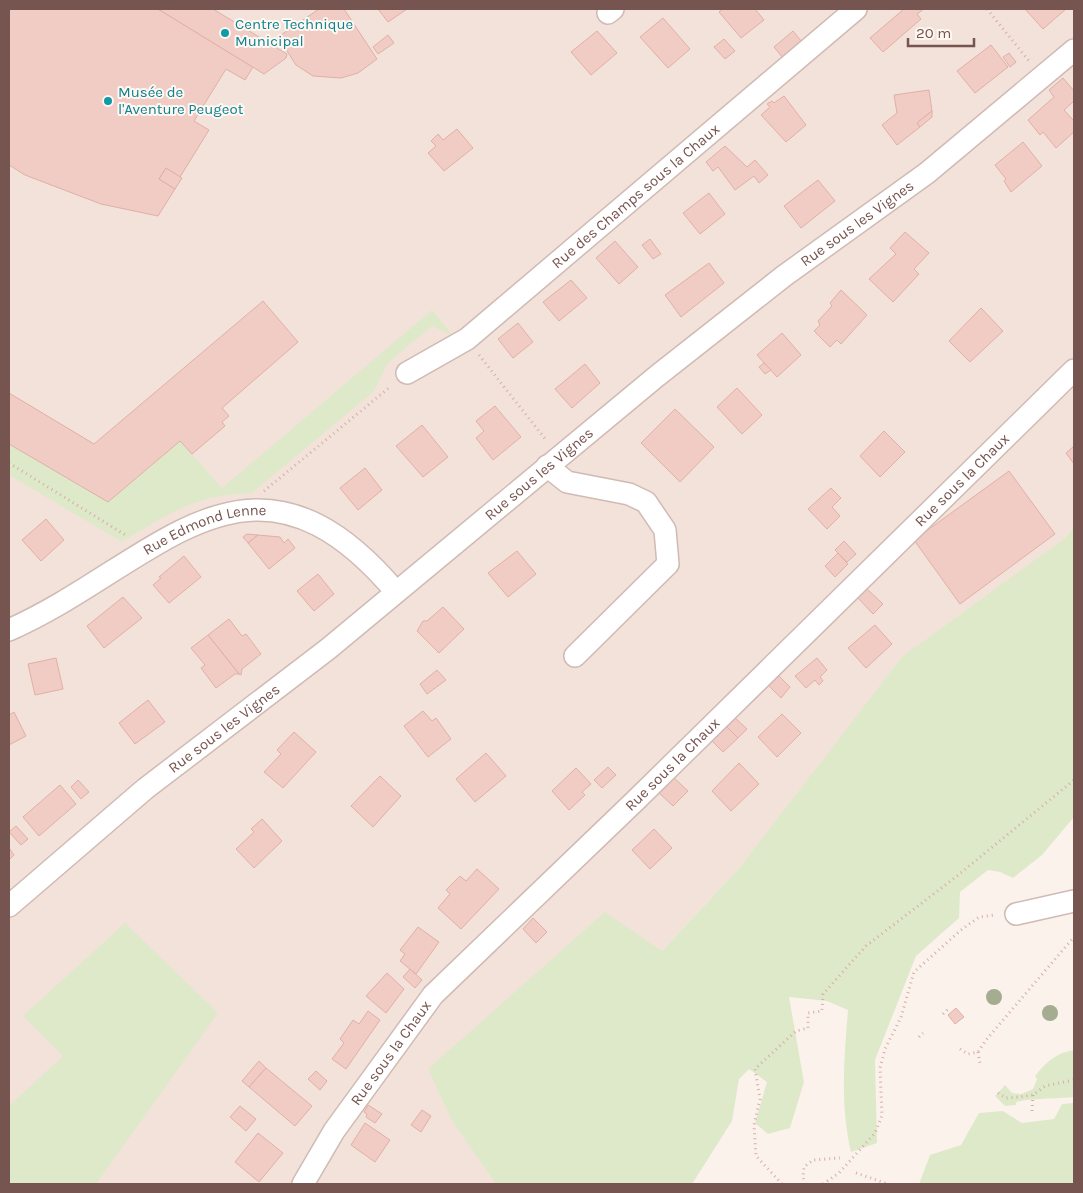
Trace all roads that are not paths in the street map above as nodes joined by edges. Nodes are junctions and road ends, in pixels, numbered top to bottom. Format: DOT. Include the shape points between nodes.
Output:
graph roads {
  1 [pos="856,9"];
  2 [pos="1074,50"];
  3 [pos="1074,370"];
  4 [pos="407,373"];
  5 [pos="553,461"];
  6 [pos="396,592"];
  7 [pos="9,630"];
  8 [pos="575,656"];
  9 [pos="1074,901"];
  10 [pos="9,906"];
  11 [pos="1016,914"];
  12 [pos="303,1184"];
  1 -- 4 [label="street, Rue des Champs sous la Chaux" via="467,339"];
  2 -- 5 [label="street, Rue sous les Vignes" via="927,173 777,282"];
  3 -- 12 [label="street, Rue sous la Chaux" via="433,995 334,1131"];
  5 -- 6 [label="street, Rue sous les Vignes"];
  5 -- 8 [label="street" via="568,482 629,494 646,502 665,530 668,564"];
  6 -- 7 [label="street, Rue Edmond Lenne" via="345,541 322,526 278,510 241,511 210,517 172,534 34,619"];
  6 -- 10 [label="street, Rue sous les Vignes" via="328,649 145,789"];
  9 -- 11 [label="street"];
}
